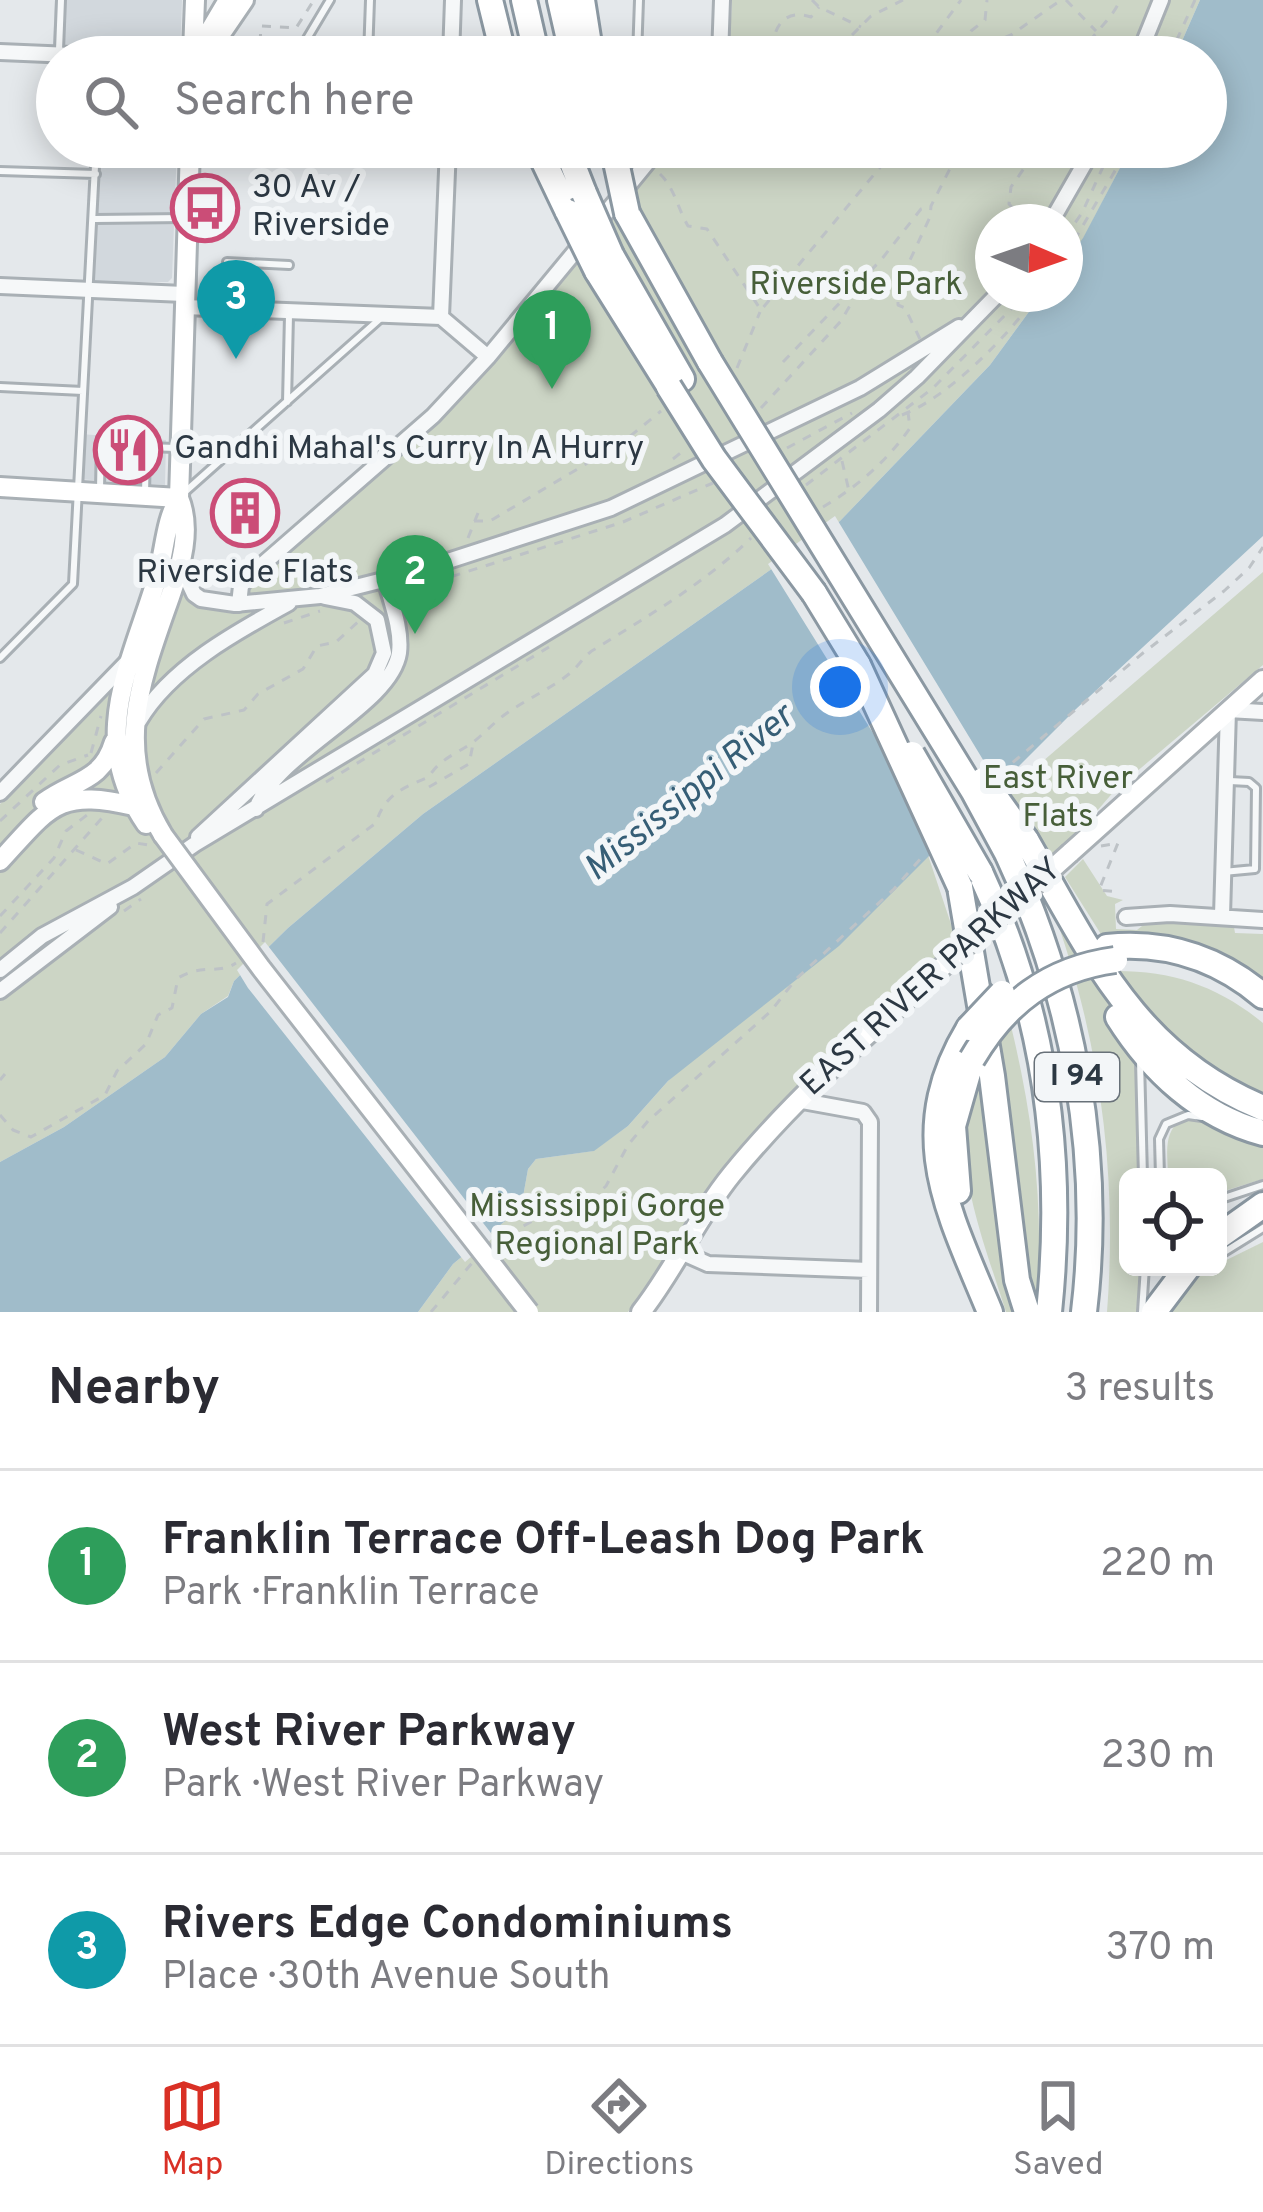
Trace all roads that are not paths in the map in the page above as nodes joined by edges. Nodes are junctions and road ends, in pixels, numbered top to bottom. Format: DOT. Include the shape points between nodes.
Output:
graph roads {
  1 [pos="61,0"];
  2 [pos="195,0"];
  3 [pos="228,0"];
  4 [pos="244,0"];
  5 [pos="330,0"];
  6 [pos="370,0"];
  7 [pos="453,0"];
  8 [pos="490,0"];
  9 [pos="524,0"];
  10 [pos="560,0"];
  11 [pos="582,0"];
  12 [pos="639,0"];
  13 [pos="722,0"];
  14 [pos="1162,0"];
  15 [pos="60,36"];
  16 [pos="195,36"];
  17 [pos="207,36"];
  18 [pos="219,36"];
  19 [pos="309,36"];
  20 [pos="369,36"];
  21 [pos="452,36"];
  22 [pos="499,36"];
  23 [pos="532,36"];
  24 [pos="568,36"];
  25 [pos="588,36"];
  26 [pos="638,36"];
  27 [pos="721,36"];
  28 [pos="1147,36"];
  29 [pos="0,52"];
  30 [pos="36,53"];
  31 [pos="96,168"];
  32 [pos="189,168"];
  33 [pos="447,168"];
  34 [pos="552,168"];
  35 [pos="570,168"];
  36 [pos="614,168"];
  37 [pos="643,168"];
  38 [pos="1082,168"];
  39 [pos="0,171"];
  40 [pos="96,174"];
  41 [pos="576,203"];
  42 [pos="1062,204"];
  43 [pos="187,218"];
  44 [pos="94,219"];
  45 [pos="227,262"];
  46 [pos="289,265"];
  47 [pos="0,286"];
  48 [pos="89,290"];
  49 [pos="184,300"];
  50 [pos="289,311"];
  51 [pos="980,312"];
  52 [pos="384,315"];
  53 [pos="441,317"];
  54 [pos="971,321"];
  55 [pos="488,357"];
  56 [pos="0,387"];
  57 [pos="860,388"];
  58 [pos="83,391"];
  59 [pos="286,402"];
  60 [pos="878,410"];
  61 [pos="101,439"];
  62 [pos="180,448"];
  63 [pos="0,487"];
  64 [pos="90,492"];
  65 [pos="145,494"];
  66 [pos="179,498"];
  67 [pos="180,564"];
  68 [pos="385,580"];
  69 [pos="320,596"];
  70 [pos="293,601"];
  71 [pos="239,604"];
  72 [pos="0,658"];
  73 [pos="132,658"];
  74 [pos="1263,680"];
  75 [pos="1228,710"];
  76 [pos="1263,712"];
  77 [pos="133,730"];
  78 [pos="114,742"];
  79 [pos="1226,781"];
  80 [pos="0,793"];
  81 [pos="134,806"];
  82 [pos="256,809"];
  83 [pos="156,840"];
  84 [pos="0,844"];
  85 [pos="195,844"];
  86 [pos="1016,847"];
  87 [pos="0,861"];
  88 [pos="1223,872"];
  89 [pos="970,880"];
  90 [pos="133,887"];
  91 [pos="1222,916"];
  92 [pos="1126,917"];
  93 [pos="1070,918"];
  94 [pos="1263,920"];
  95 [pos="1111,954"];
  96 [pos="0,970"];
  97 [pos="0,992"];
  98 [pos="1263,996"];
  99 [pos="1263,1014"];
  100 [pos="1137,1046"];
  101 [pos="797,1100"];
  102 [pos="1263,1108"];
  103 [pos="1230,1121"];
  104 [pos="1263,1132"];
  105 [pos="1143,1168"];
  106 [pos="1160,1168"];
  107 [pos="1263,1185"];
  108 [pos="1227,1197"];
  109 [pos="1263,1205"];
  110 [pos="1263,1228"];
  111 [pos="1227,1231"];
  112 [pos="1227,1250"];
  113 [pos="676,1260"];
  114 [pos="868,1270"];
  115 [pos="1144,1276"];
  116 [pos="1181,1276"];
  117 [pos="642,1310"];
  118 [pos="529,1312"];
  119 [pos="869,1312"];
  120 [pos="992,1312"];
  121 [pos="1027,1312"];
  122 [pos="1048,1312"];
  123 [pos="1084,1312"];
  124 [pos="1142,1312"];
  125 [pos="1154,1312"];
  1 -- 15 [label="lane"];
  2 -- 16 [label="street"];
  3 -- 17 [label="street"];
  4 -- 18 [label="street"];
  5 -- 19 [label="lane"];
  6 -- 20 [label="lane"];
  7 -- 21 [label="street"];
  8 -- 22 [label="highway"];
  9 -- 23 [label="highway"];
  10 -- 24 [label="highway"];
  11 -- 25 [label="highway"];
  12 -- 26 [label="lane"];
  13 -- 27 [label="street"];
  14 -- 28 [label="street"];
  29 -- 30 [label="street"];
  31 -- 40 [label="lane"];
  32 -- 43 [label="street"];
  33 -- 53 [label="street"];
  34 -- 41 [label="highway"];
  35 -- 41 [label="highway"];
  36 -- 86 [label="highway, I 94, bridge" via="631,220 710,362"];
  37 -- 55 [label="street"];
  38 -- 42 [label="street"];
  39 -- 40 [label="lane"];
  40 -- 44 [label="lane"];
  41 -- 89 [label="highway, bridge" via="674,390 858,665"];
  43 -- 44 [label="lane"];
  43 -- 49 [label="street"];
  44 -- 48 [label="lane"];
  45 -- 46 [label="lane"];
  47 -- 48 [label="street"];
  48 -- 49 [label="street"];
  48 -- 58 [label="lane"];
  49 -- 50 [label="street"];
  49 -- 62 [label="street"];
  50 -- 52 [label="street"];
  50 -- 59 [label="lane"];
  51 -- 54 [label="street"];
  52 -- 53 [label="street"];
  52 -- 59 [label="lane"];
  53 -- 55 [label="street"];
  54 -- 57 [label="street"];
  54 -- 60 [label="street"];
  55 -- 71 [label="street" via="433,416 247,578"];
  56 -- 58 [label="lane"];
  57 -- 60 [label="street"];
  57 -- 68 [label="street" via="611,508"];
  58 -- 64 [label="lane"];
  59 -- 66 [label="lane"];
  60 -- 82 [label="street" via="725,524"];
  61 -- 64 [label="lane"];
  62 -- 65 [label="lane" via="146,447"];
  62 -- 66 [label="street"];
  63 -- 64 [label="street"];
  64 -- 65 [label="street"];
  64 -- 72 [label="lane" via="73,584"];
  65 -- 66 [label="street"];
  66 -- 67 [label="street"];
  66 -- 73 [label="street"];
  67 -- 71 [label="street" via="201,599"];
  67 -- 77 [label="street"];
  68 -- 69 [label="street"];
  68 -- 82 [label="street" via="398,660 268,785"];
  69 -- 70 [label="street"];
  69 -- 85 [label="street" via="355,603 377,620 385,653 375,674"];
  70 -- 71 [label="street"];
  70 -- 77 [label="street" via="226,636 154,699"];
  73 -- 78 [label="street"];
  73 -- 80 [label="street"];
  74 -- 75 [label="street, EAST RIVER PARKWAY"];
  75 -- 76 [label="street"];
  75 -- 79 [label="street"];
  75 -- 101 [label="street, EAST RIVER PARKWAY, bridge"];
  77 -- 83 [label="street"];
  78 -- 81 [label="street"];
  78 -- 84 [label="street" via="98,773 55,794"];
  79 -- 88 [label="street"];
  79 -- 88 [label="lane" via="1256,788 1255,869"];
  81 -- 83 [label="street"];
  81 -- 87 [label="street" via="93,796 56,805"];
  82 -- 85 [label="street"];
  83 -- 118 [label="street, bridge"];
  85 -- 90 [label="street"];
  86 -- 93 [label="highway"];
  86 -- 123 [label="highway, I 94" via="1079,1087 1089,1207"];
  88 -- 91 [label="street"];
  89 -- 121 [label="highway" via="1016,1280"];
  89 -- 122 [label="highway, I 94" via="1019,969 1048,1092"];
  90 -- 96 [label="street" via="42,936"];
  90 -- 97 [label="street"];
  91 -- 92 [label="street"];
  91 -- 94 [label="street"];
  93 -- 100 [label="highway"];
  93 -- 102 [label="highway" via="1158,1042"];
  95 -- 98 [label="highway" via="1145,945 1186,952"];
  95 -- 99 [label="highway" via="1191,971"];
  95 -- 120 [label="highway, bridge" via="1028,992 972,1059 955,1112 953,1163"];
  95 -- 120 [label="highway, bridge" via="1072,955 1029,974 969,1028 948,1068 935,1155 945,1203"];
  100 -- 103 [label="highway" via="1178,1089"];
  100 -- 105 [label="lane"];
  101 -- 113 [label="street, EAST RIVER PARKWAY" via="729,1178"];
  101 -- 114 [label="street" via="867,1115"];
  103 -- 104 [label="highway"];
  103 -- 106 [label="lane" via="1171,1119 1160,1139"];
  107 -- 108 [label="lane"];
  109 -- 111 [label="highway"];
  110 -- 112 [label="lane"];
  113 -- 114 [label="street"];
  113 -- 117 [label="street, EAST RIVER PARKWAY"];
  114 -- 119 [label="street"];
  115 -- 124 [label="lane"];
  116 -- 125 [label="highway"];
}
